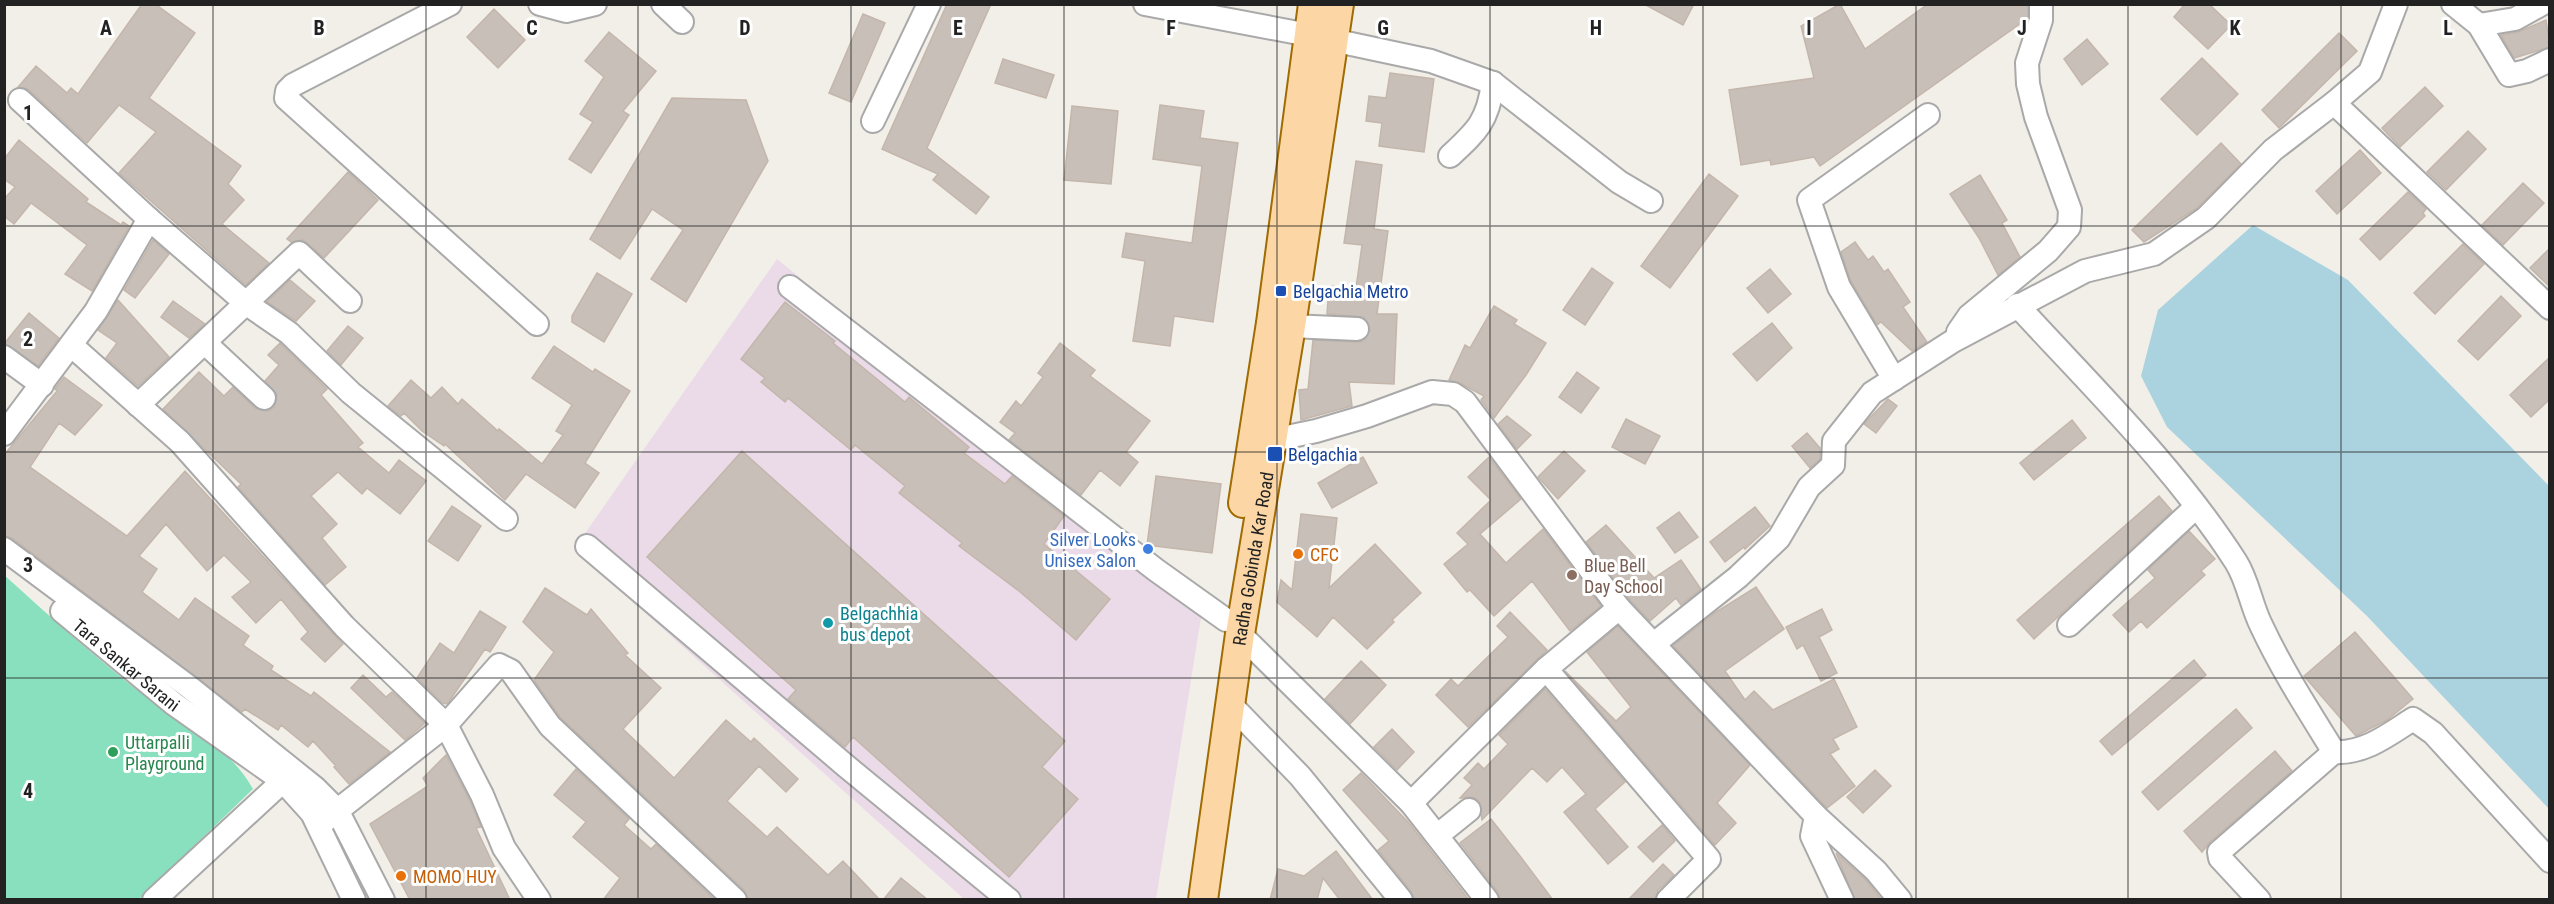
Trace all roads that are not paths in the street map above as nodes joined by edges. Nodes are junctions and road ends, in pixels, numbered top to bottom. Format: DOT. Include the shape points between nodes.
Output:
graph roads {
  1 [pos="450,4"];
  2 [pos="540,4"];
  3 [pos="595,4"];
  4 [pos="663,4"];
  5 [pos="928,4"];
  6 [pos="1146,4"];
  7 [pos="1313,4"];
  8 [pos="1339,4"];
  9 [pos="2041,4"];
  10 [pos="2396,4"];
  11 [pos="2453,4"];
  12 [pos="2542,4"];
  13 [pos="682,22"];
  14 [pos="2479,25"];
  15 [pos="1322,39"];
  16 [pos="2550,60"];
  17 [pos="1493,83"];
  18 [pos="20,100"];
  19 [pos="2334,103"];
  20 [pos="1928,115"];
  21 [pos="873,121"];
  22 [pos="1449,156"];
  23 [pos="1651,201"];
  24 [pos="149,219"];
  25 [pos="790,287"];
  26 [pos="350,301"];
  27 [pos="248,304"];
  28 [pos="2018,305"];
  29 [pos="2550,308"];
  30 [pos="537,324"];
  31 [pos="1291,326"];
  32 [pos="1357,329"];
  33 [pos="1953,341"];
  34 [pos="205,343"];
  35 [pos="70,345"];
  36 [pos="4,357"];
  37 [pos="1894,379"];
  38 [pos="42,385"];
  39 [pos="264,398"];
  40 [pos="138,405"];
  41 [pos="4,434"];
  42 [pos="1261,442"];
  43 [pos="2196,507"];
  44 [pos="506,519"];
  45 [pos="587,546"];
  46 [pos="4,549"];
  47 [pos="4,568"];
  48 [pos="1619,608"];
  49 [pos="2069,625"];
  50 [pos="1233,627"];
  51 [pos="1655,643"];
  52 [pos="1546,669"];
  53 [pos="1231,705"];
  54 [pos="446,725"];
  55 [pos="2334,752"];
  56 [pos="283,781"];
  57 [pos="1411,803"];
  58 [pos="337,810"];
  59 [pos="1469,810"];
  60 [pos="1816,816"];
  61 [pos="319,825"];
  62 [pos="1438,835"];
  63 [pos="2550,861"];
  64 [pos="154,900"];
  65 [pos="354,900"];
  66 [pos="383,900"];
  67 [pos="539,900"];
  68 [pos="735,900"];
  69 [pos="1010,900"];
  70 [pos="1184,900"];
  71 [pos="1203,900"];
  72 [pos="1401,900"];
  73 [pos="1487,900"];
  74 [pos="1668,900"];
  75 [pos="1842,900"];
  76 [pos="1900,900"];
  77 [pos="2259,900"];
  1 -- 30 [label="street" via="292,85 286,98"];
  2 -- 3 [label="street" via="566,11"];
  4 -- 13 [label="street"];
  5 -- 21 [label="street"];
  6 -- 15 [label="street"];
  7 -- 15 [label="main road"];
  8 -- 15 [label="main road"];
  9 -- 33 [label="street" via="2042,20 2028,55 2028,84 2070,210 2069,227 2048,251 1969,316"];
  10 -- 19 [label="street" via="2370,72"];
  11 -- 14 [label="street"];
  12 -- 14 [label="street" via="2515,19"];
  14 -- 16 [label="street" via="2509,75"];
  15 -- 17 [label="street" via="1431,61"];
  15 -- 31 [label="main road"];
  15 -- 42 [label="main road" via="1271,323"];
  17 -- 22 [label="street" via="1490,110 1473,135"];
  17 -- 23 [label="street" via="1619,182"];
  18 -- 24 [label="street"];
  19 -- 28 [label="street" via="2273,150 2206,218 2154,254 2085,271"];
  19 -- 29 [label="street"];
  20 -- 37 [label="street" via="1809,200 1839,287"];
  24 -- 27 [label="street"];
  24 -- 35 [label="street" via="96,310"];
  25 -- 50 [label="street"];
  26 -- 27 [label="street" via="299,253"];
  27 -- 34 [label="street"];
  27 -- 44 [label="street" via="289,333 351,393"];
  28 -- 33 [label="street"];
  28 -- 43 [label="street" via="2133,430"];
  31 -- 32 [label="street"];
  31 -- 42 [label="main road"];
  33 -- 37 [label="street"];
  34 -- 39 [label="street"];
  34 -- 40 [label="street"];
  35 -- 38 [label="street"];
  35 -- 40 [label="street"];
  36 -- 38 [label="street"];
  37 -- 51 [label="street" via="1872,393 1834,441 1833,465 1809,487 1779,538 1738,577"];
  38 -- 41 [label="street"];
  40 -- 54 [label="street" via="180,442 344,626"];
  42 -- 48 [label="street" via="1316,431 1432,392 1454,394 1466,402"];
  42 -- 50 [label="main road"];
  43 -- 49 [label="street"];
  43 -- 55 [label="street" via="2237,564 2259,622 2285,674"];
  45 -- 69 [label="street"];
  46 -- 58 [label="street" via="189,687"];
  47 -- 56 [label="street, Tara Sankar Sarani" via="79,623 174,704"];
  48 -- 51 [label="street"];
  48 -- 52 [label="street"];
  50 -- 53 [label="main road, Radha Gobinda Kar Road"];
  50 -- 57 [label="street"];
  50 -- 70 [label="main road"];
  51 -- 60 [label="street"];
  52 -- 57 [label="street"];
  52 -- 74 [label="street" via="1709,859"];
  53 -- 71 [label="main road, Radha Gobinda Kar Road"];
  53 -- 72 [label="street" via="1300,776"];
  54 -- 58 [label="street"];
  54 -- 67 [label="street" via="504,848"];
  54 -- 68 [label="street" via="499,665 511,670 550,726"];
  55 -- 63 [label="street" via="2366,748 2413,719 2433,733"];
  55 -- 77 [label="street" via="2219,852 2220,858"];
  56 -- 61 [label="street, Tara Sankar Sarani"];
  56 -- 64 [label="street"];
  57 -- 62 [label="street"];
  58 -- 61 [label="street"];
  58 -- 66 [label="street"];
  59 -- 62 [label="street"];
  60 -- 75 [label="street" via="1812,836"];
  60 -- 76 [label="street" via="1876,871"];
  61 -- 65 [label="street, Tara Sankar Sarani"];
  62 -- 73 [label="street"];
}
